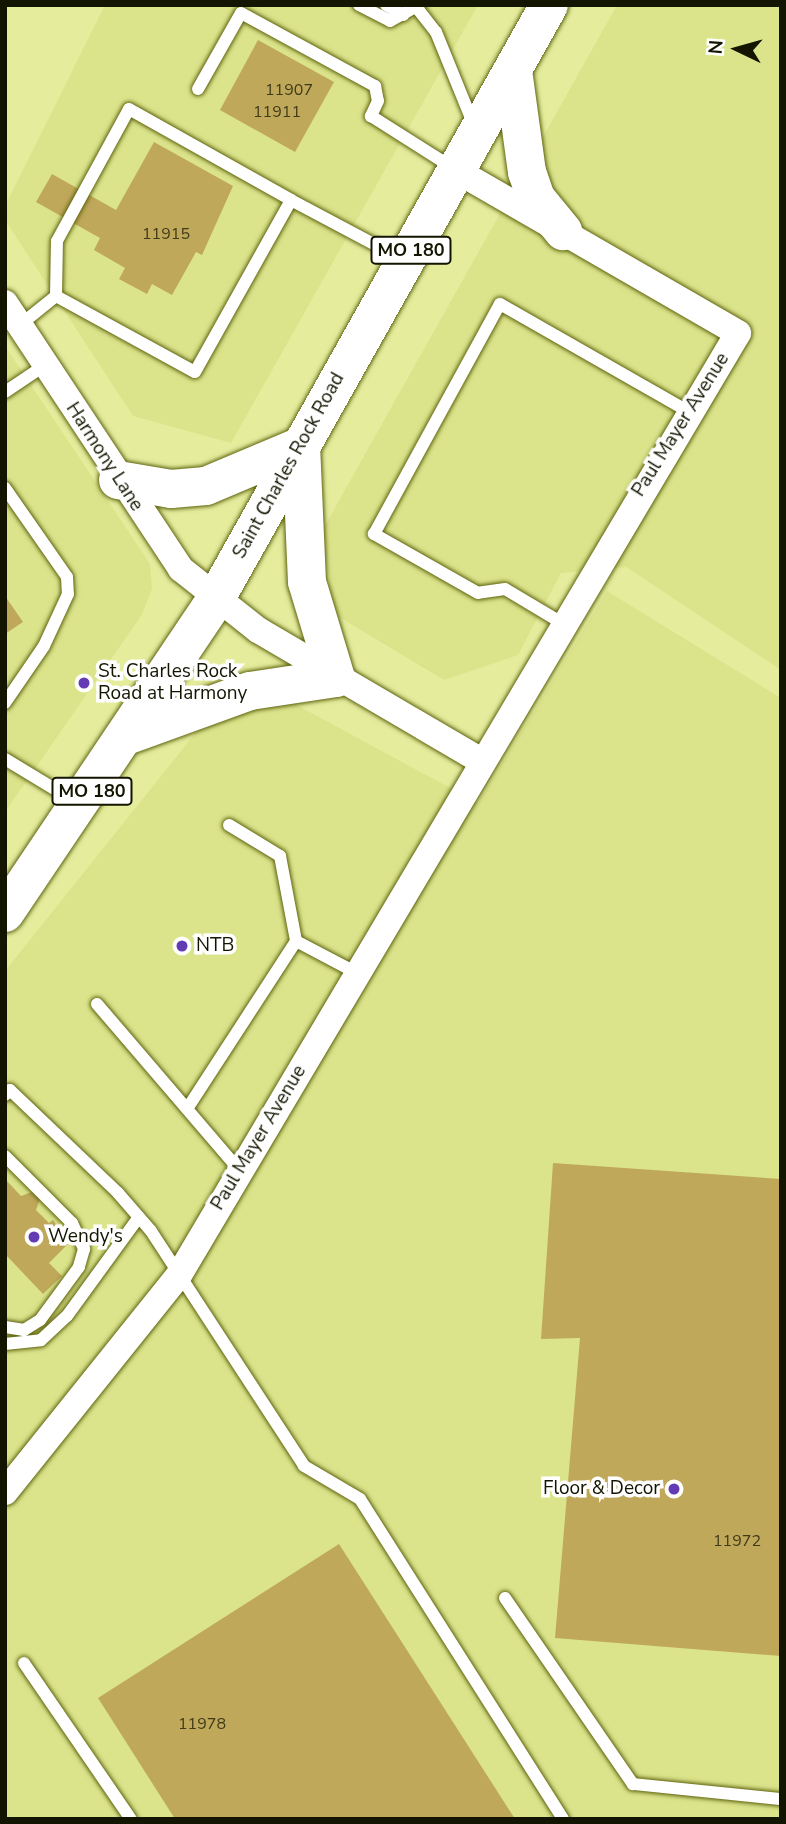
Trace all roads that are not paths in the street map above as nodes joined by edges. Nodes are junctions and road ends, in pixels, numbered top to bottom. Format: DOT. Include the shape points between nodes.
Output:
graph roads {
  1 [pos="359,5"];
  2 [pos="386,5"];
  3 [pos="549,5"];
  4 [pos="418,7"];
  5 [pos="403,15"];
  6 [pos="513,70"];
  7 [pos="198,89"];
  8 [pos="477,133"];
  9 [pos="456,170"];
  10 [pos="291,200"];
  11 [pos="563,231"];
  12 [pos="405,260"];
  13 [pos="57,296"];
  14 [pos="5,303"];
  15 [pos="20,325"];
  16 [pos="46,365"];
  17 [pos="5,392"];
  18 [pos="689,412"];
  19 [pos="301,446"];
  20 [pos="117,480"];
  21 [pos="5,488"];
  22 [pos="215,600"];
  23 [pos="562,622"];
  24 [pos="336,678"];
  25 [pos="5,704"];
  26 [pos="129,735"];
  27 [pos="5,760"];
  28 [pos="481,761"];
  29 [pos="82,806"];
  30 [pos="229,825"];
  31 [pos="5,913"];
  32 [pos="296,941"];
  33 [pos="357,973"];
  34 [pos="97,1004"];
  35 [pos="8,1093"];
  36 [pos="187,1109"];
  37 [pos="5,1156"];
  38 [pos="240,1171"];
  39 [pos="139,1217"];
  40 [pos="178,1275"];
  41 [pos="5,1327"];
  42 [pos="5,1344"];
  43 [pos="5,1492"];
  44 [pos="505,1598"];
  45 [pos="24,1663"];
  46 [pos="781,1799"];
  47 [pos="131,1819"];
  48 [pos="563,1819"];
  1 -- 5 [label="lane" via="390,21"];
  2 -- 5 [label="lane"];
  3 -- 6 [label="main road, Saint Charles Rock Road / MO 180"];
  4 -- 5 [label="lane"];
  4 -- 8 [label="lane" via="436,32"];
  6 -- 8 [label="main road, Saint Charles Rock Road / MO 180"];
  6 -- 11 [label="main road" via="527,172 537,198"];
  7 -- 9 [label="lane" via="241,13 374,86 378,101 371,116"];
  8 -- 9 [label="main road, Saint Charles Rock Road / MO 180"];
  9 -- 11 [label="street, Paul Mayer Avenue"];
  9 -- 12 [label="main road, Saint Charles Rock Road / MO 180"];
  10 -- 12 [label="lane"];
  10 -- 13 [label="lane" via="195,372"];
  10 -- 13 [label="lane" via="129,108 57,241"];
  11 -- 18 [label="street, Paul Mayer Avenue" via="738,333"];
  12 -- 19 [label="main road, Saint Charles Rock Road / MO 180"];
  13 -- 15 [label="lane"];
  14 -- 15 [label="street, Harmony Lane"];
  15 -- 16 [label="street, Harmony Lane"];
  16 -- 17 [label="lane"];
  16 -- 20 [label="street, Harmony Lane"];
  18 -- 23 [label="street, Paul Mayer Avenue"];
  18 -- 23 [label="lane" via="499,304 374,534 478,593 505,589"];
  19 -- 20 [label="main road" via="206,486 171,489"];
  19 -- 22 [label="main road, Saint Charles Rock Road / MO 180"];
  19 -- 24 [label="main road" via="307,582"];
  20 -- 22 [label="street, Harmony Lane" via="181,569"];
  21 -- 25 [label="lane" via="67,577 68,594 44,646"];
  22 -- 24 [label="street"];
  22 -- 26 [label="main road, Saint Charles Rock Road / MO 180"];
  23 -- 28 [label="street, Paul Mayer Avenue"];
  24 -- 26 [label="main road" via="250,691"];
  24 -- 28 [label="street"];
  26 -- 29 [label="main road, Saint Charles Rock Road / MO 180"];
  27 -- 29 [label="lane"];
  28 -- 33 [label="street, Paul Mayer Avenue"];
  29 -- 31 [label="main road, Saint Charles Rock Road / MO 180"];
  30 -- 32 [label="lane" via="280,856"];
  32 -- 33 [label="lane"];
  32 -- 36 [label="lane"];
  33 -- 38 [label="street, Paul Mayer Avenue"];
  34 -- 36 [label="lane"];
  35 -- 39 [label="lane"];
  36 -- 38 [label="lane"];
  37 -- 41 [label="lane" via="72,1223 84,1249 79,1267 40,1320 24,1330"];
  38 -- 40 [label="street, Paul Mayer Avenue"];
  39 -- 40 [label="lane"];
  39 -- 42 [label="lane" via="67,1316 41,1340"];
  40 -- 43 [label="street, Paul Mayer Avenue"];
  40 -- 48 [label="lane" via="304,1466 360,1499"];
  44 -- 46 [label="lane" via="633,1784"];
  45 -- 47 [label="lane"];
}
